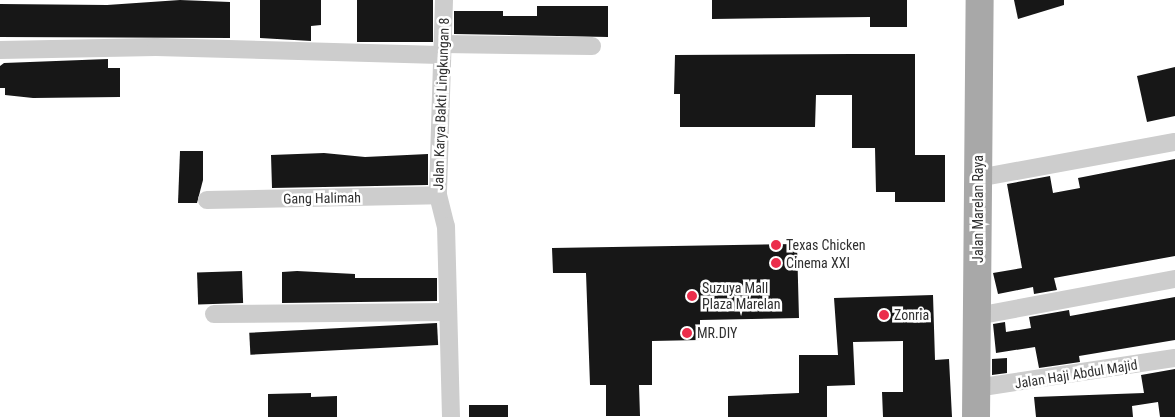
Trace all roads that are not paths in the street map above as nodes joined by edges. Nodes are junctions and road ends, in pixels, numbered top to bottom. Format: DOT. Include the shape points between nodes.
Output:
graph roads {
  1 [pos="444,0"];
  2 [pos="980,0"];
  3 [pos="592,46"];
  4 [pos="441,49"];
  5 [pos="0,50"];
  6 [pos="1175,142"];
  7 [pos="978,178"];
  8 [pos="438,195"];
  9 [pos="207,200"];
  10 [pos="1175,279"];
  11 [pos="448,312"];
  12 [pos="214,314"];
  13 [pos="977,316"];
  14 [pos="1175,358"];
  15 [pos="976,388"];
  16 [pos="451,417"];
  17 [pos="976,417"];
  1 -- 4 [label="street, Jalan Karya Bakti Lingkungan 8"];
  2 -- 7 [label="main road, Jalan Marelan Raya"];
  3 -- 4 [label="street"];
  4 -- 5 [label="street" via="156,47"];
  4 -- 8 [label="street, Jalan Karya Bakti Lingkungan 8"];
  6 -- 7 [label="street"];
  7 -- 13 [label="main road, Jalan Marelan Raya"];
  8 -- 9 [label="street, Gang Halimah"];
  8 -- 11 [label="street, Jalan Karya Bakti Lingkungan 8" via="446,226"];
  10 -- 13 [label="street"];
  11 -- 12 [label="street"];
  11 -- 16 [label="street, Jalan Karya Bakti Lingkungan 8"];
  13 -- 15 [label="main road, Jalan Marelan Raya"];
  14 -- 15 [label="street, Jalan Haji Abdul Majid"];
  15 -- 17 [label="main road, Jalan Marelan Raya"];
}
